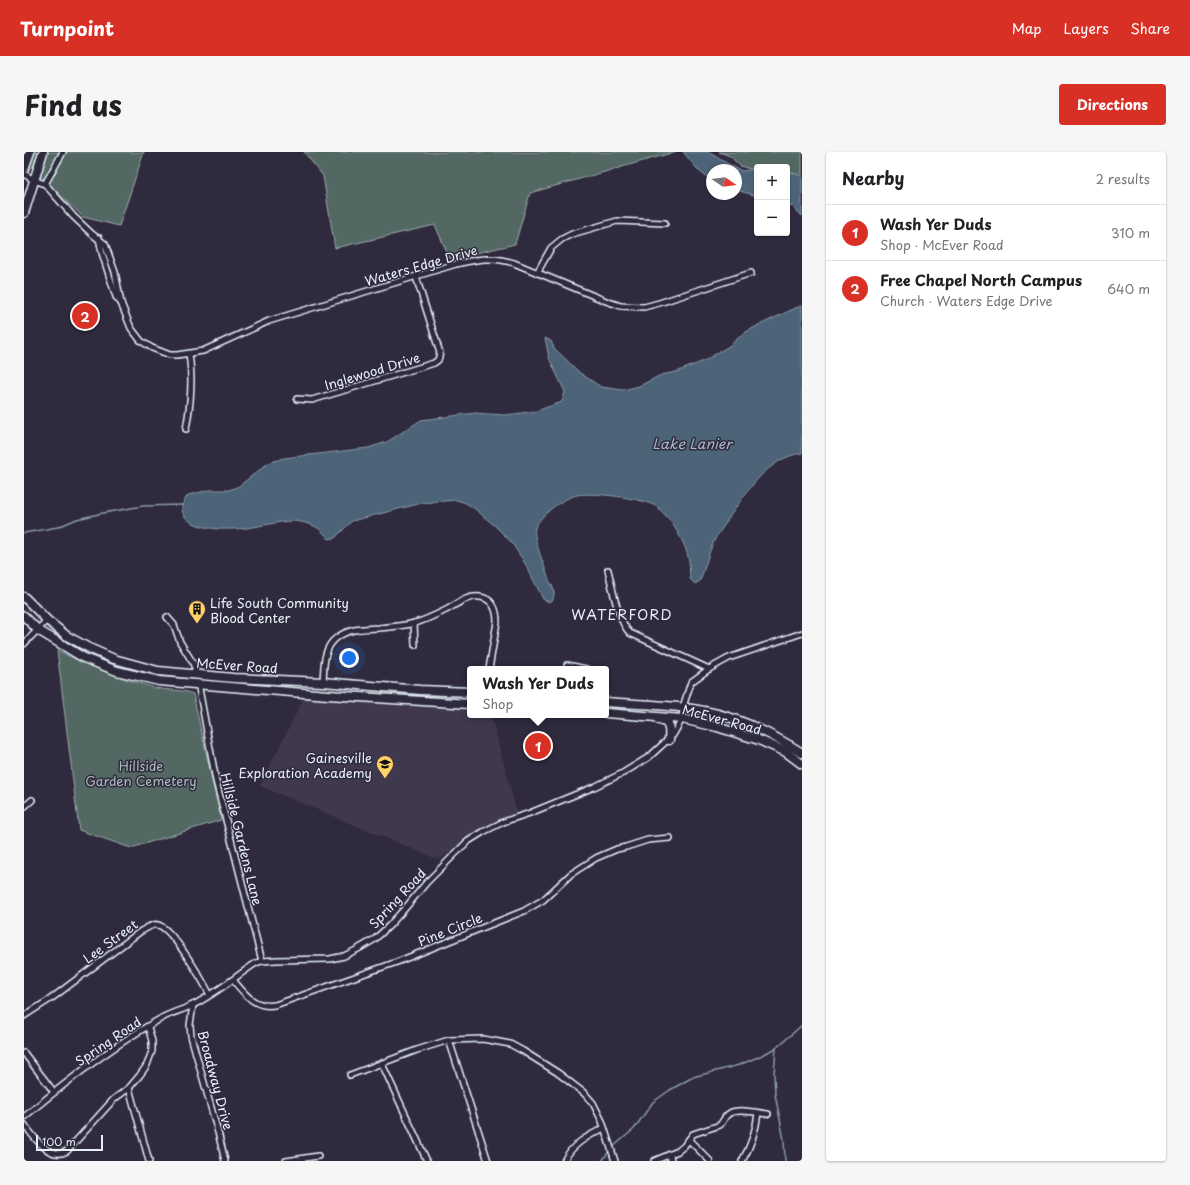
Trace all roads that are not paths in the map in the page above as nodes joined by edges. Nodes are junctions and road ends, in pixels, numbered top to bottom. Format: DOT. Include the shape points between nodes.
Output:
graph roads {
  1 [pos="30,152"];
  2 [pos="43,152"];
  3 [pos="63,152"];
  4 [pos="24,169"];
  5 [pos="24,174"];
  6 [pos="34,180"];
  7 [pos="45,184"];
  8 [pos="24,213"];
  9 [pos="665,223"];
  10 [pos="537,273"];
  11 [pos="751,273"];
  12 [pos="416,277"];
  13 [pos="189,354"];
  14 [pos="297,399"];
  15 [pos="186,429"];
  16 [pos="608,570"];
  17 [pos="24,597"];
  18 [pos="24,616"];
  19 [pos="167,617"];
  20 [pos="47,620"];
  21 [pos="414,623"];
  22 [pos="38,630"];
  23 [pos="802,633"];
  24 [pos="24,644"];
  25 [pos="415,645"];
  26 [pos="567,664"];
  27 [pos="490,666"];
  28 [pos="575,666"];
  29 [pos="709,669"];
  30 [pos="196,674"];
  31 [pos="323,682"];
  32 [pos="198,683"];
  33 [pos="467,692"];
  34 [pos="609,702"];
  35 [pos="467,704"];
  36 [pos="683,707"];
  37 [pos="609,713"];
  38 [pos="619,714"];
  39 [pos="682,719"];
  40 [pos="668,740"];
  41 [pos="802,753"];
  42 [pos="802,764"];
  43 [pos="32,800"];
  44 [pos="24,807"];
  45 [pos="670,838"];
  46 [pos="262,961"];
  47 [pos="233,980"];
  48 [pos="210,995"];
  49 [pos="193,1005"];
  50 [pos="24,1016"];
  51 [pos="148,1027"];
  52 [pos="449,1040"];
  53 [pos="24,1053"];
  54 [pos="382,1064"];
  55 [pos="350,1075"];
  56 [pos="129,1088"];
  57 [pos="54,1092"];
  58 [pos="758,1113"];
  59 [pos="768,1114"];
  60 [pos="24,1117"];
  61 [pos="24,1124"];
  62 [pos="604,1128"];
  63 [pos="689,1140"];
  64 [pos="670,1154"];
  65 [pos="318,1156"];
  66 [pos="149,1161"];
  67 [pos="225,1161"];
  68 [pos="286,1161"];
  69 [pos="428,1161"];
  70 [pos="488,1161"];
  71 [pos="564,1161"];
  72 [pos="616,1161"];
  73 [pos="654,1161"];
  74 [pos="671,1161"];
  75 [pos="710,1161"];
  76 [pos="742,1161"];
  1 -- 4 [label="main road"];
  2 -- 6 [label="main road"];
  3 -- 7 [label="street"];
  5 -- 6 [label="street, Waters Edge Drive"];
  6 -- 7 [label="street, Waters Edge Drive"];
  6 -- 8 [label="main road"];
  7 -- 13 [label="street, Waters Edge Drive" via="73,216 105,244 115,272 121,303 131,328 141,341 164,353 177,356"];
  9 -- 10 [label="street" via="617,221 572,234 551,248"];
  10 -- 11 [label="street, Waters Edge Drive" via="606,301 631,307 644,307"];
  10 -- 12 [label="street, Waters Edge Drive" via="500,259 487,258 456,264"];
  12 -- 13 [label="street, Waters Edge Drive" via="269,321 202,352"];
  12 -- 14 [label="street, Inglewood Drive" via="440,353 438,360 312,400"];
  13 -- 15 [label="street" via="192,391"];
  16 -- 29 [label="street" via="619,614 626,630"];
  17 -- 20 [label="main road, McEver Road"];
  18 -- 22 [label="main road, McEver Road"];
  19 -- 30 [label="street, Hillside Gardens Lane" via="193,663"];
  20 -- 22 [label="street"];
  20 -- 30 [label="main road, McEver Road" via="67,636 114,659 158,671"];
  21 -- 25 [label="street"];
  21 -- 27 [label="street" via="469,598 487,599 495,607 497,614"];
  21 -- 31 [label="street" via="344,633 328,647"];
  22 -- 24 [label="street"];
  22 -- 32 [label="main road, McEver Road" via="84,658 117,671 159,681"];
  23 -- 29 [label="street, Spring Road" via="729,658"];
  26 -- 28 [label="street"];
  29 -- 36 [label="street, Spring Road" via="691,682"];
  30 -- 31 [label="main road, McEver Road"];
  30 -- 32 [label="street, Hillside Gardens Lane"];
  31 -- 33 [label="main road, McEver Road"];
  32 -- 35 [label="main road, McEver Road"];
  32 -- 46 [label="street, Hillside Gardens Lane" via="216,781"];
  34 -- 36 [label="main road, McEver Road"];
  36 -- 39 [label="street, Spring Road"];
  36 -- 41 [label="main road, McEver Road" via="736,720 763,731"];
  37 -- 38 [label="main road, McEver Road"];
  38 -- 39 [label="main road, McEver Road"];
  38 -- 40 [label="main road" via="665,721 669,727"];
  39 -- 40 [label="street, Spring Road"];
  39 -- 42 [label="main road, McEver Road" via="759,740 786,752"];
  40 -- 46 [label="street, Spring Road" via="649,757 623,773 503,822 467,842 426,882 389,926 358,949 330,959"];
  43 -- 44 [label="street"];
  45 -- 47 [label="street, Pine Circle" via="648,840 609,852 571,874 543,900 524,911 397,962 275,1005 255,1003"];
  46 -- 47 [label="street, Spring Road"];
  47 -- 48 [label="street, Spring Road"];
  48 -- 49 [label="street, Spring Road"];
  48 -- 50 [label="street, Lee Street" via="201,977 168,931 154,924"];
  49 -- 51 [label="street, Spring Road"];
  49 -- 67 [label="street, Broadway Drive" via="190,1020 191,1036"];
  51 -- 56 [label="street" via="152,1046 150,1058"];
  51 -- 57 [label="street, Spring Road"];
  52 -- 54 [label="street"];
  52 -- 62 [label="street" via="497,1041 523,1051 584,1093 593,1102"];
  52 -- 70 [label="street"];
  53 -- 57 [label="street"];
  54 -- 55 [label="street"];
  54 -- 69 [label="street"];
  56 -- 61 [label="street" via="114,1099 62,1154 51,1154"];
  56 -- 66 [label="street"];
  57 -- 60 [label="street, Spring Road"];
  58 -- 59 [label="street"];
  58 -- 63 [label="street" via="730,1112 720,1126 693,1134"];
  58 -- 76 [label="street" via="757,1126"];
  62 -- 71 [label="street" via="574,1146"];
  62 -- 72 [label="street"];
  63 -- 64 [label="street" via="678,1151"];
  63 -- 75 [label="street"];
  64 -- 73 [label="street"];
  64 -- 74 [label="street"];
  65 -- 68 [label="street"];
}
